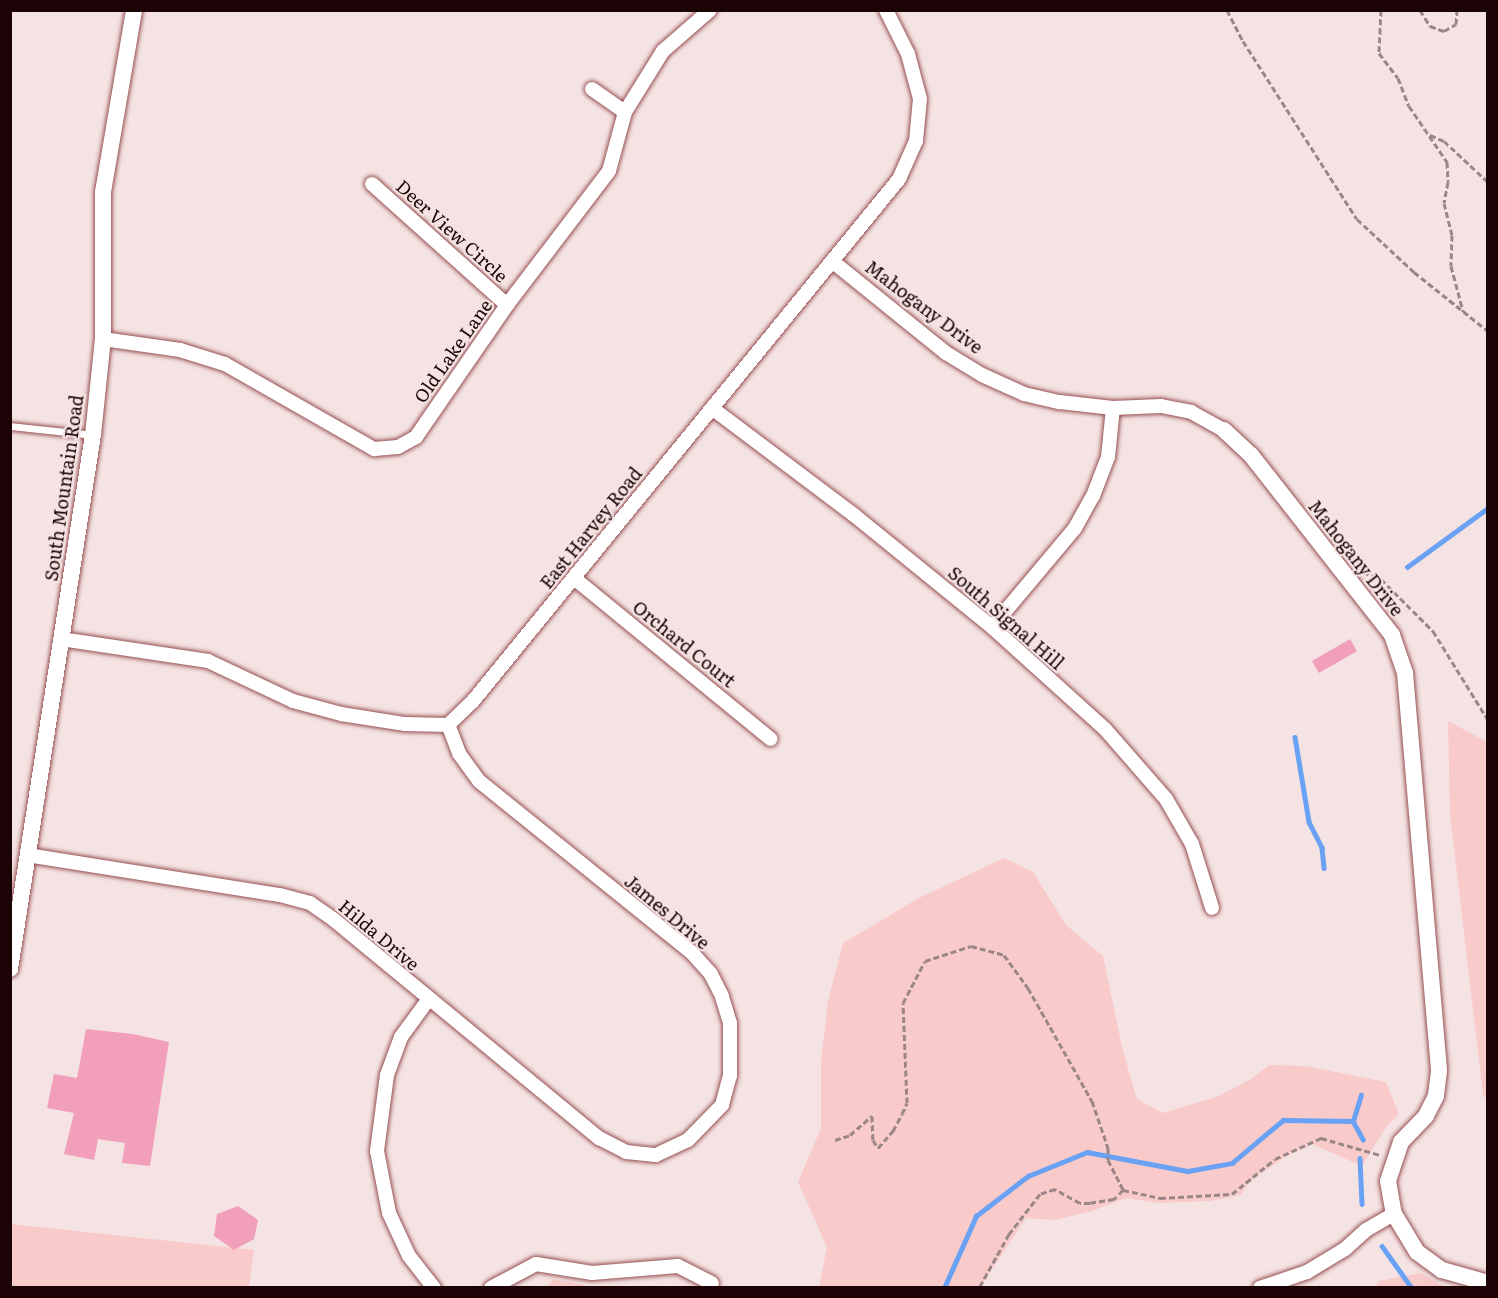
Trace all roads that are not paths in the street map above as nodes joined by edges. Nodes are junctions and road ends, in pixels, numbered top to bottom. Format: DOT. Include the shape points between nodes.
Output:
graph roads {
  1 [pos="134,10"];
  2 [pos="710,10"];
  3 [pos="886,10"];
  4 [pos="592,89"];
  5 [pos="625,112"];
  6 [pos="372,184"];
  7 [pos="832,261"];
  8 [pos="507,304"];
  9 [pos="103,339"];
  10 [pos="712,408"];
  11 [pos="1113,408"];
  12 [pos="10,426"];
  13 [pos="1224,430"];
  14 [pos="93,435"];
  15 [pos="574,578"];
  16 [pos="992,627"];
  17 [pos="61,639"];
  18 [pos="448,725"];
  19 [pos="771,739"];
  20 [pos="27,855"];
  21 [pos="1212,908"];
  22 [pos="10,969"];
  23 [pos="428,1000"];
  24 [pos="656,1155"];
  25 [pos="1394,1214"];
  26 [pos="712,1283"];
  27 [pos="1488,1283"];
  28 [pos="434,1287"];
  29 [pos="491,1287"];
  30 [pos="1260,1287"];
  1 -- 9 [label="street, South Mountain Road" via="103,192"];
  2 -- 5 [label="street, Old Lake Lane" via="663,51"];
  3 -- 7 [label="street, East Harvey Road" via="908,54 920,99 916,141 899,179"];
  4 -- 5 [label="street"];
  5 -- 8 [label="street, Old Lake Lane" via="609,171"];
  6 -- 8 [label="street, Deer View Circle"];
  7 -- 10 [label="street, East Harvey Road"];
  7 -- 11 [label="street, Mahogany Drive" via="946,353 982,375 1024,393"];
  8 -- 9 [label="street, Old Lake Lane" via="416,437 398,447 374,449 225,364 180,350"];
  9 -- 14 [label="street, South Mountain Road"];
  10 -- 15 [label="street, East Harvey Road"];
  10 -- 16 [label="street, South Signal Hill" via="854,515"];
  11 -- 13 [label="street, Mahogany Drive" via="1161,406 1191,412"];
  11 -- 16 [label="street" via="1108,457 1093,496 1075,528"];
  12 -- 14 [label="lane"];
  13 -- 25 [label="street, Mahogany Drive" via="1251,455 1392,635 1405,674 1439,1071 1436,1096 1426,1116 1401,1142 1393,1158 1388,1180"];
  14 -- 17 [label="street, South Mountain Road"];
  15 -- 18 [label="street, East Harvey Road" via="473,701"];
  15 -- 19 [label="street, Orchard Court"];
  16 -- 21 [label="street, South Signal Hill" via="1105,729 1166,799 1192,844"];
  17 -- 18 [label="street" via="208,661 293,701 341,714 405,724"];
  17 -- 20 [label="street, South Mountain Road"];
  18 -- 24 [label="street, James Drive" via="459,753 479,781 691,952 711,974 722,996 729,1023 730,1076 722,1105 688,1140"];
  20 -- 22 [label="street, South Mountain Road"];
  20 -- 23 [label="street, Hilda Drive" via="310,903"];
  23 -- 24 [label="street, Hilda Drive" via="599,1138 626,1152"];
  23 -- 28 [label="street" via="401,1037 387,1075 377,1151 388,1213 409,1256"];
  25 -- 27 [label="street, Mahogany Drive" via="1417,1252 1442,1270"];
  25 -- 30 [label="street" via="1307,1272"];
  26 -- 29 [label="street" via="678,1266 592,1274 536,1264"];
}
